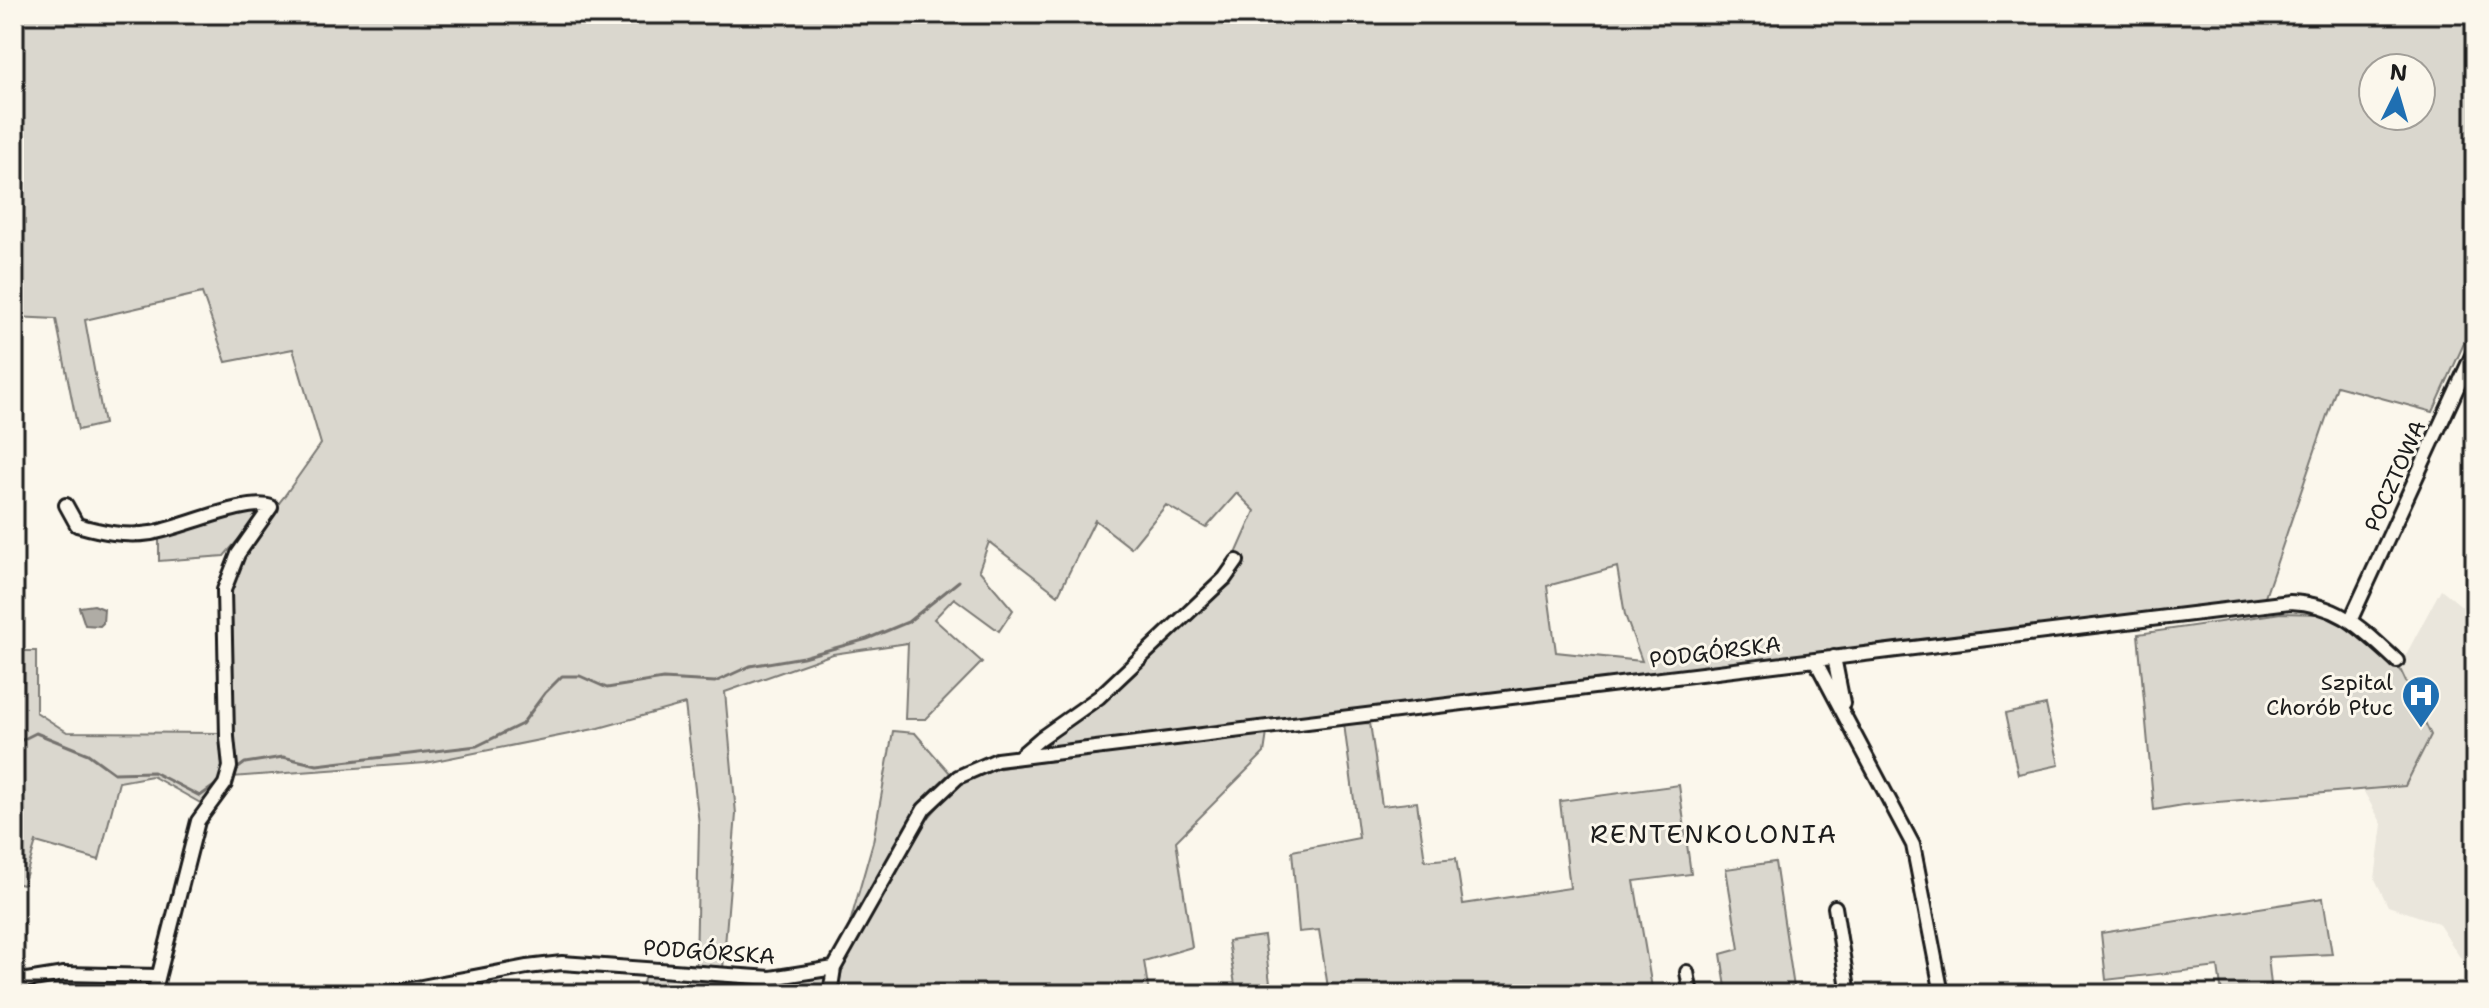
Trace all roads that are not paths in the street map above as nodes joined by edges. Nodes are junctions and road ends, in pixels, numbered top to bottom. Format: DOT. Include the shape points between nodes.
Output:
graph roads {
  1 [pos="2475,349"];
  2 [pos="66,505"];
  3 [pos="1237,561"];
  4 [pos="2351,619"];
  5 [pos="1834,657"];
  6 [pos="1815,660"];
  7 [pos="2397,661"];
  8 [pos="1845,714"];
  9 [pos="1020,757"];
  10 [pos="1835,907"];
  11 [pos="834,968"];
  12 [pos="1687,972"];
  13 [pos="158,976"];
  14 [pos="14,982"];
  15 [pos="154,994"];
  16 [pos="385,994"];
  17 [pos="830,994"];
  18 [pos="1691,994"];
  19 [pos="1849,994"];
  20 [pos="1942,994"];
  1 -- 4 [label="street, POCZTOWA"];
  2 -- 13 [label="street" via="77,525 124,535 181,527 247,505 271,507 238,554 224,590 230,767 225,784 198,821"];
  3 -- 9 [label="street, PODGÓRSKA" via="1099,697"];
  4 -- 5 [label="street, PODGÓRSKA" via="2325,607 2290,602"];
  4 -- 7 [label="street, PODGÓRSKA"];
  5 -- 6 [label="street, PODGÓRSKA"];
  5 -- 8 [label="street"];
  6 -- 8 [label="street"];
  6 -- 9 [label="street, PODGÓRSKA"];
  8 -- 20 [label="street" via="1913,845"];
  9 -- 11 [label="street, PODGÓRSKA" via="997,760 958,777 924,809"];
  10 -- 19 [label="street"];
  11 -- 16 [label="street, PODGÓRSKA" via="771,978 562,963"];
  11 -- 17 [label="street"];
  12 -- 18 [label="street"];
  13 -- 14 [label="street" via="64,974"];
  13 -- 15 [label="street"];
}
